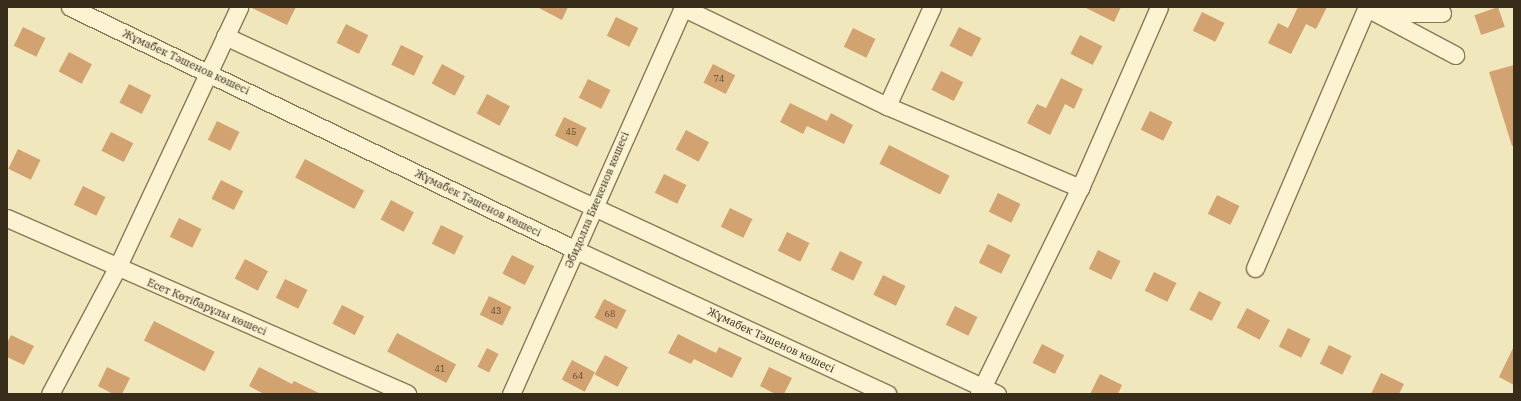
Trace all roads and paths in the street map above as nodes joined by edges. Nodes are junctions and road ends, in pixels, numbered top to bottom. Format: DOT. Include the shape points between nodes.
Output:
graph roads {
  1 [pos="70,7"];
  2 [pos="239,7"];
  3 [pos="683,7"];
  4 [pos="932,7"];
  5 [pos="1159,7"];
  6 [pos="1371,10"];
  7 [pos="1442,13"];
  8 [pos="225,36"];
  9 [pos="1455,55"];
  10 [pos="208,72"];
  11 [pos="887,106"];
  12 [pos="1080,188"];
  13 [pos="595,209"];
  14 [pos="7,218"];
  15 [pos="576,250"];
  16 [pos="117,268"];
  17 [pos="1255,268"];
  18 [pos="986,392"];
  19 [pos="50,394"];
  20 [pos="407,394"];
  21 [pos="511,394"];
  22 [pos="888,394"];
  1 -- 10 [label="street, Жұмабек Тәшенов көшесі"];
  2 -- 8 [label="street"];
  3 -- 11 [label="street"];
  3 -- 13 [label="street, Әбидолла Биекенов көшесі"];
  4 -- 11 [label="street"];
  5 -- 12 [label="street"];
  6 -- 7 [label="street"];
  6 -- 9 [label="street"];
  6 -- 17 [label="street"];
  8 -- 10 [label="street"];
  8 -- 13 [label="street"];
  10 -- 15 [label="street, Жұмабек Тәшенов көшесі"];
  10 -- 16 [label="street"];
  11 -- 12 [label="street"];
  12 -- 18 [label="street"];
  13 -- 15 [label="street, Әбидолла Биекенов көшесі"];
  13 -- 18 [label="street"];
  14 -- 16 [label="street, Есет Көтібарұлы көшесі"];
  15 -- 21 [label="street, Әбидолла Биекенов көшесі"];
  15 -- 22 [label="street, Жұмабек Тәшенов көшесі"];
  16 -- 19 [label="street"];
  16 -- 20 [label="street, Есет Көтібарұлы көшесі"];
}
